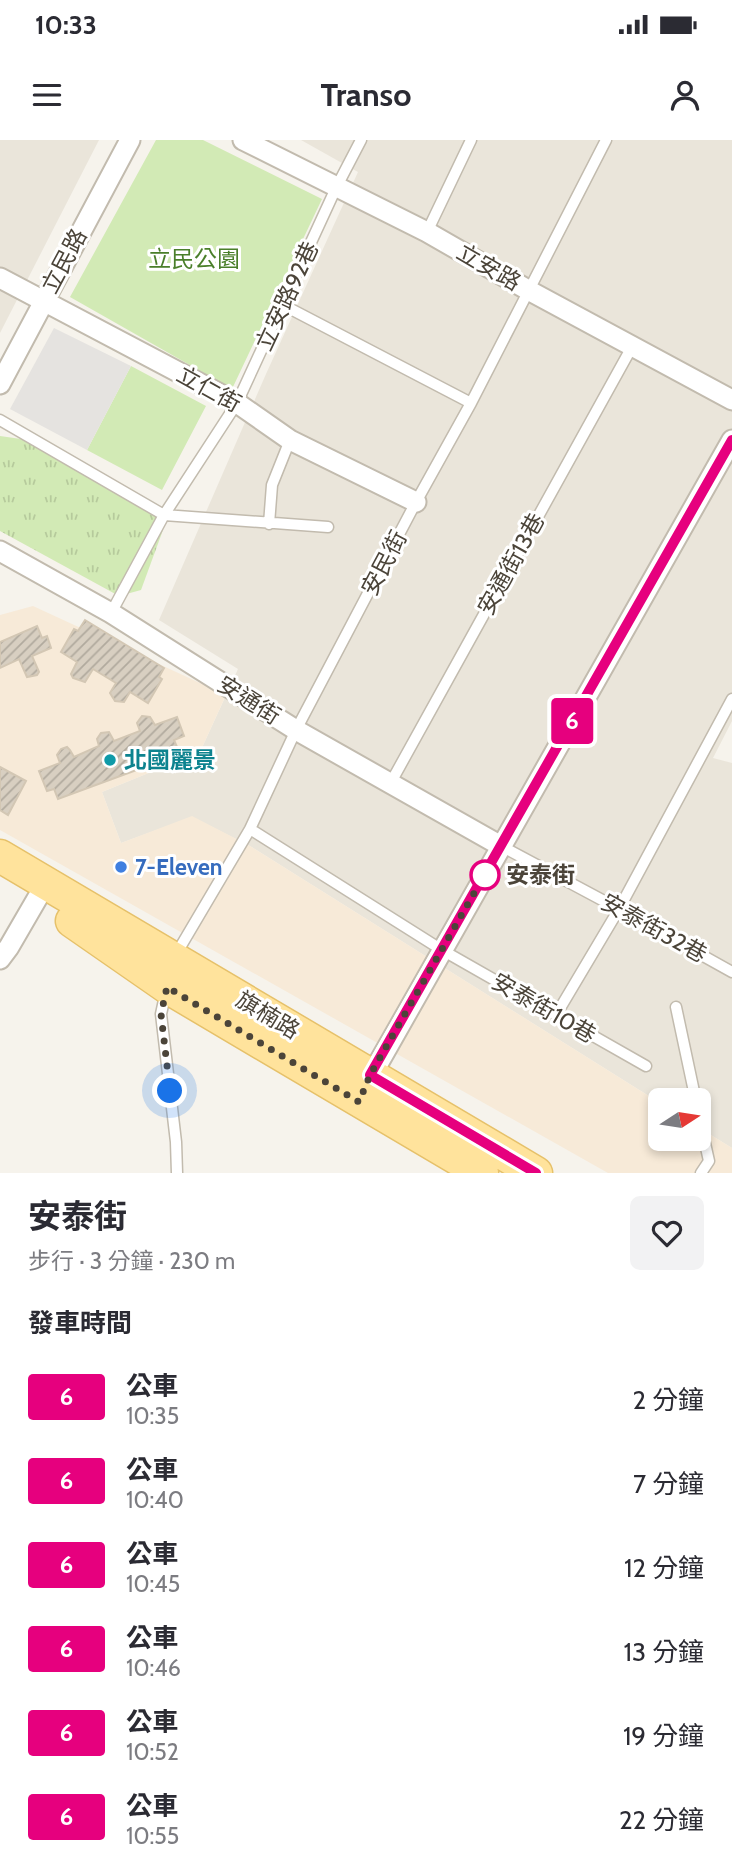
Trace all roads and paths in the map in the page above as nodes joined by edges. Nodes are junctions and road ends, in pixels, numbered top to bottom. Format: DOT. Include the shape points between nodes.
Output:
graph roads {
  1 [pos="130,140"];
  2 [pos="243,140"];
  3 [pos="361,140"];
  4 [pos="471,140"];
  5 [pos="606,140"];
  6 [pos="336,188"];
  7 [pos="427,232"];
  8 [pos="0,278"];
  9 [pos="528,290"];
  10 [pos="44,299"];
  11 [pos="282,306"];
  12 [pos="633,345"];
  13 [pos="0,384"];
  14 [pos="732,400"];
  15 [pos="237,403"];
  16 [pos="471,403"];
  17 [pos="0,420"];
  18 [pos="290,440"];
  19 [pos="732,440"];
  20 [pos="416,502"];
  21 [pos="164,515"];
  22 [pos="269,524"];
  23 [pos="328,527"];
  24 [pos="0,551"];
  25 [pos="111,613"];
  26 [pos="732,699"];
  27 [pos="296,730"];
  28 [pos="390,784"];
  29 [pos="250,830"];
  30 [pos="501,846"];
  31 [pos="0,856"];
  32 [pos="0,876"];
  33 [pos="38,897"];
  34 [pos="620,909"];
  35 [pos="442,950"];
  36 [pos="0,959"];
  37 [pos="732,972"];
  38 [pos="170,973"];
  39 [pos="676,1007"];
  40 [pos="556,1015"];
  41 [pos="646,1066"];
  42 [pos="693,1088"];
  43 [pos="365,1089"];
  44 [pos="707,1152"];
  45 [pos="177,1173"];
  46 [pos="482,1173"];
  47 [pos="536,1173"];
  48 [pos="701,1173"];
  1 -- 10 [label="street, 立民路"];
  2 -- 6 [label="street, 立安路"];
  3 -- 6 [label="lane, 立安路92巷"];
  4 -- 7 [label="lane"];
  5 -- 9 [label="lane, 安民街"];
  6 -- 7 [label="street, 立安路"];
  6 -- 11 [label="lane, 立安路92巷"];
  7 -- 9 [label="street, 立安路"];
  8 -- 10 [label="street, 立仁街"];
  9 -- 12 [label="street, 立安路"];
  9 -- 16 [label="lane, 安民街"];
  10 -- 13 [label="street, 立民路"];
  10 -- 15 [label="street, 立仁街"];
  11 -- 15 [label="lane, 立安路92巷"];
  11 -- 16 [label="lane"];
  12 -- 14 [label="street, 立安路"];
  12 -- 28 [label="lane, 安通街13巷"];
  15 -- 18 [label="street, 立仁街"];
  15 -- 21 [label="lane, 立安路92巷"];
  16 -- 20 [label="lane, 安民街"];
  17 -- 21 [label="lane"];
  18 -- 20 [label="street, 立仁街"];
  18 -- 22 [label="lane" via="272,485"];
  19 -- 30 [label="street"];
  20 -- 27 [label="lane, 安民街"];
  21 -- 22 [label="lane"];
  21 -- 25 [label="lane, 立安路92巷"];
  22 -- 23 [label="lane"];
  24 -- 25 [label="street, 安通街"];
  25 -- 27 [label="street, 安通街"];
  26 -- 34 [label="lane"];
  27 -- 28 [label="street, 安通街"];
  27 -- 29 [label="lane, 安民街"];
  28 -- 30 [label="street, 安通街"];
  29 -- 35 [label="lane, 安泰街10巷"];
  29 -- 38 [label="lane, 安民街"];
  30 -- 34 [label="lane, 安泰街32巷"];
  30 -- 35 [label="street"];
  31 -- 38 [label="main road, 旗楠路"];
  32 -- 33 [label="main road, 旗楠路"];
  33 -- 36 [label="street"];
  33 -- 38 [label="main road, 旗楠路"];
  34 -- 37 [label="lane, 安泰街32巷"];
  34 -- 40 [label="lane"];
  35 -- 40 [label="lane, 安泰街10巷"];
  35 -- 43 [label="street"];
  38 -- 43 [label="main road, 旗楠路"];
  38 -- 45 [label="lane" via="161,1014"];
  39 -- 42 [label="lane"];
  40 -- 41 [label="lane, 安泰街10巷"];
  43 -- 46 [label="main road, 旗楠路"];
  43 -- 47 [label="main road, 旗楠路"];
  44 -- 48 [label="lane" via="709,1161"];
}
